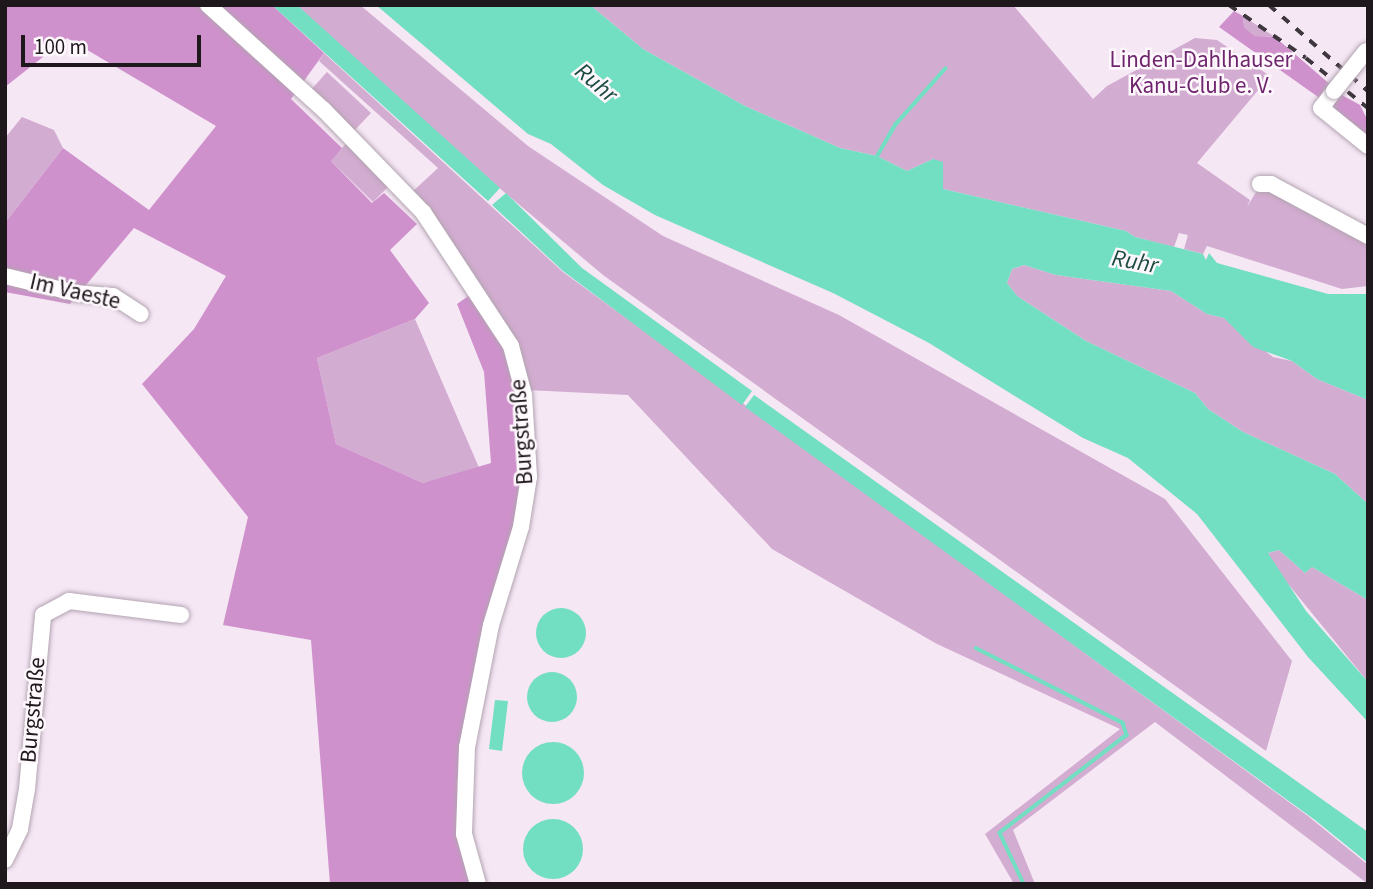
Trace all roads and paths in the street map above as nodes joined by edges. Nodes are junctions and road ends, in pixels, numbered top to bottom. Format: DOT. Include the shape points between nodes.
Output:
graph roads {
  1 [pos="208,5"];
  2 [pos="1367,49"];
  3 [pos="1368,146"];
  4 [pos="1260,184"];
  5 [pos="1368,236"];
  6 [pos="5,276"];
  7 [pos="141,314"];
  8 [pos="181,615"];
  9 [pos="5,860"];
  10 [pos="478,884"];
  1 -- 10 [label="street, Burgstraße" via="324,110 424,212 511,346 524,395 529,477 521,527 491,625 467,747 464,834"];
  2 -- 3 [label="street, bridge" via="1321,107"];
  4 -- 5 [label="street" via="1271,184"];
  6 -- 7 [label="street, Im Vaeste" via="75,293 113,296"];
  8 -- 9 [label="street, Burgstraße" via="69,601 43,615 27,789 20,829"];
}
